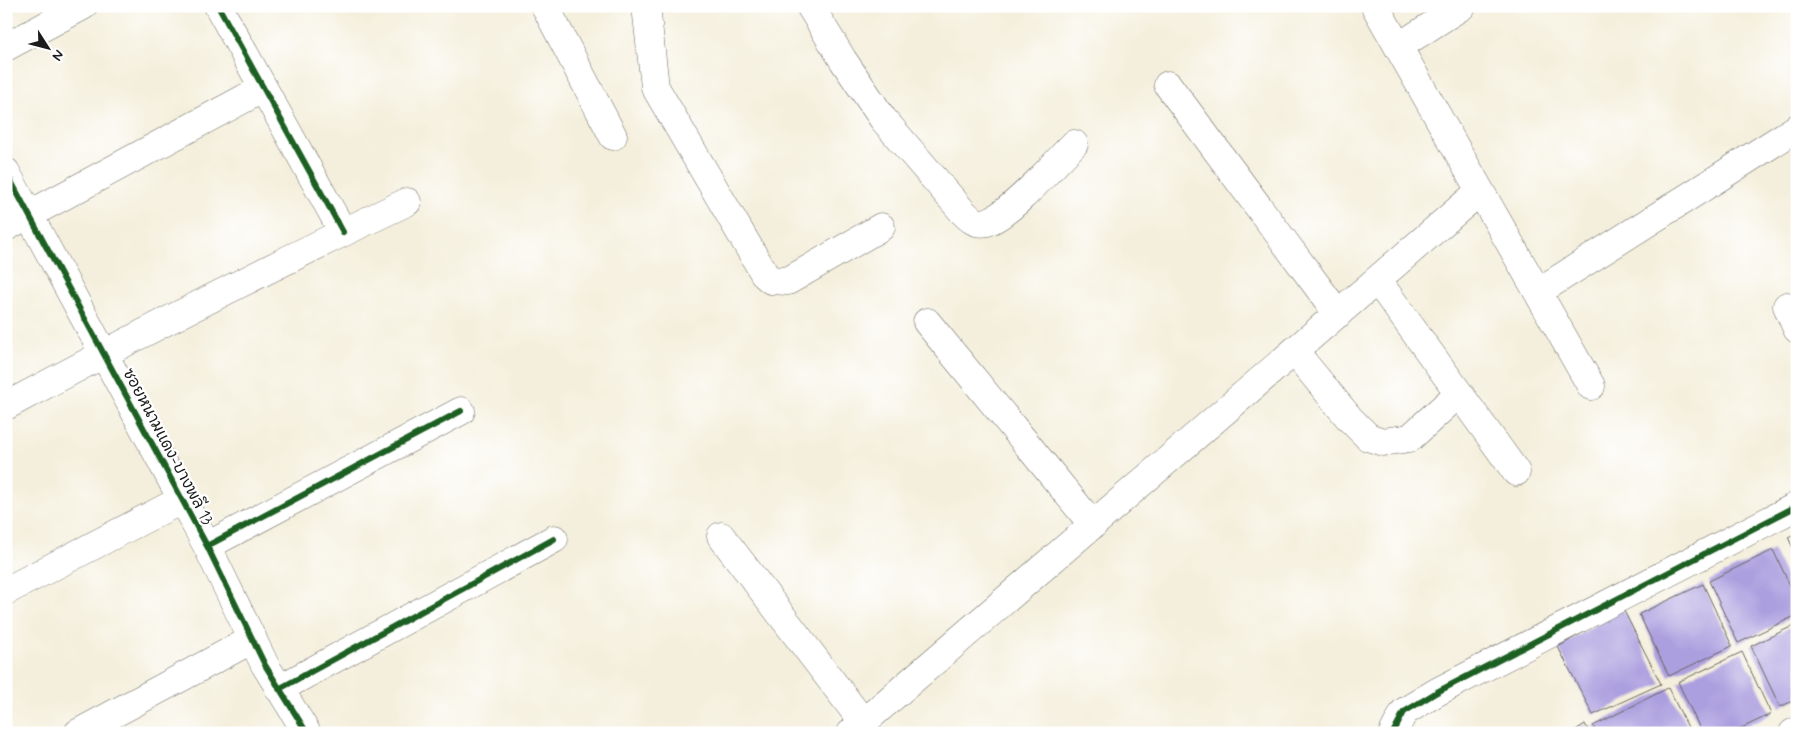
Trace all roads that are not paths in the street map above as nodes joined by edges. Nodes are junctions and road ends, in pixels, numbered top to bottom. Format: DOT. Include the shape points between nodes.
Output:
graph roads {
  1 [pos="83,6"];
  2 [pos="218,6"];
  3 [pos="545,6"];
  4 [pos="646,6"];
  5 [pos="810,6"];
  6 [pos="1375,6"];
  7 [pos="1462,6"];
  8 [pos="6,47"];
  9 [pos="1398,48"];
  10 [pos="1168,85"];
  11 [pos="262,89"];
  12 [pos="1797,128"];
  13 [pos="613,136"];
  14 [pos="1074,144"];
  15 [pos="6,172"];
  16 [pos="1480,191"];
  17 [pos="407,202"];
  18 [pos="18,221"];
  19 [pos="881,227"];
  20 [pos="343,232"];
  21 [pos="1377,280"];
  22 [pos="1538,292"];
  23 [pos="1338,314"];
  24 [pos="927,322"];
  25 [pos="1294,351"];
  26 [pos="104,353"];
  27 [pos="1591,386"];
  28 [pos="1458,394"];
  29 [pos="6,406"];
  30 [pos="462,410"];
  31 [pos="1516,472"];
  32 [pos="182,499"];
  33 [pos="1797,506"];
  34 [pos="1093,524"];
  35 [pos="721,536"];
  36 [pos="554,539"];
  37 [pos="207,546"];
  38 [pos="6,591"];
  39 [pos="253,639"];
  40 [pos="279,689"];
  41 [pos="857,727"];
  42 [pos="1797,731"];
  43 [pos="78,733"];
  44 [pos="307,733"];
  45 [pos="1393,733"];
  46 [pos="1793,733"];
  1 -- 8 [label="street"];
  2 -- 11 [label="street"];
  3 -- 13 [label="street"];
  4 -- 19 [label="street" via="656,87 765,275 771,280 788,281"];
  5 -- 14 [label="street" via="884,119 974,222 986,222 1001,215"];
  6 -- 9 [label="street"];
  7 -- 9 [label="street"];
  9 -- 16 [label="street"];
  10 -- 23 [label="street"];
  11 -- 18 [label="street"];
  11 -- 20 [label="street"];
  12 -- 22 [label="street"];
  15 -- 18 [label="street, ซอยหนามแดง-บางพลี 13"];
  16 -- 21 [label="street"];
  16 -- 22 [label="street"];
  17 -- 20 [label="street"];
  18 -- 26 [label="street, ซอยหนามแดง-บางพลี 13"];
  20 -- 26 [label="street"];
  21 -- 23 [label="street"];
  21 -- 28 [label="street"];
  22 -- 27 [label="street"];
  23 -- 25 [label="street"];
  24 -- 34 [label="street"];
  25 -- 28 [label="street" via="1350,419 1368,436 1383,442 1410,438"];
  25 -- 34 [label="street"];
  26 -- 29 [label="street"];
  26 -- 32 [label="street, ซอยหนามแดง-บางพลี 13"];
  28 -- 31 [label="street"];
  30 -- 37 [label="street"];
  32 -- 37 [label="street, ซอยหนามแดง-บางพลี 13"];
  32 -- 38 [label="street"];
  33 -- 45 [label="street" via="1437,692 1404,712"];
  34 -- 41 [label="street"];
  35 -- 41 [label="street"];
  36 -- 40 [label="street"];
  37 -- 39 [label="street, ซอยหนามแดง-บางพลี 13"];
  39 -- 40 [label="street, ซอยหนามแดง-บางพลี 13"];
  39 -- 43 [label="street"];
  40 -- 44 [label="street, ซอยหนามแดง-บางพลี 13"];
  42 -- 46 [label="street"];
}
